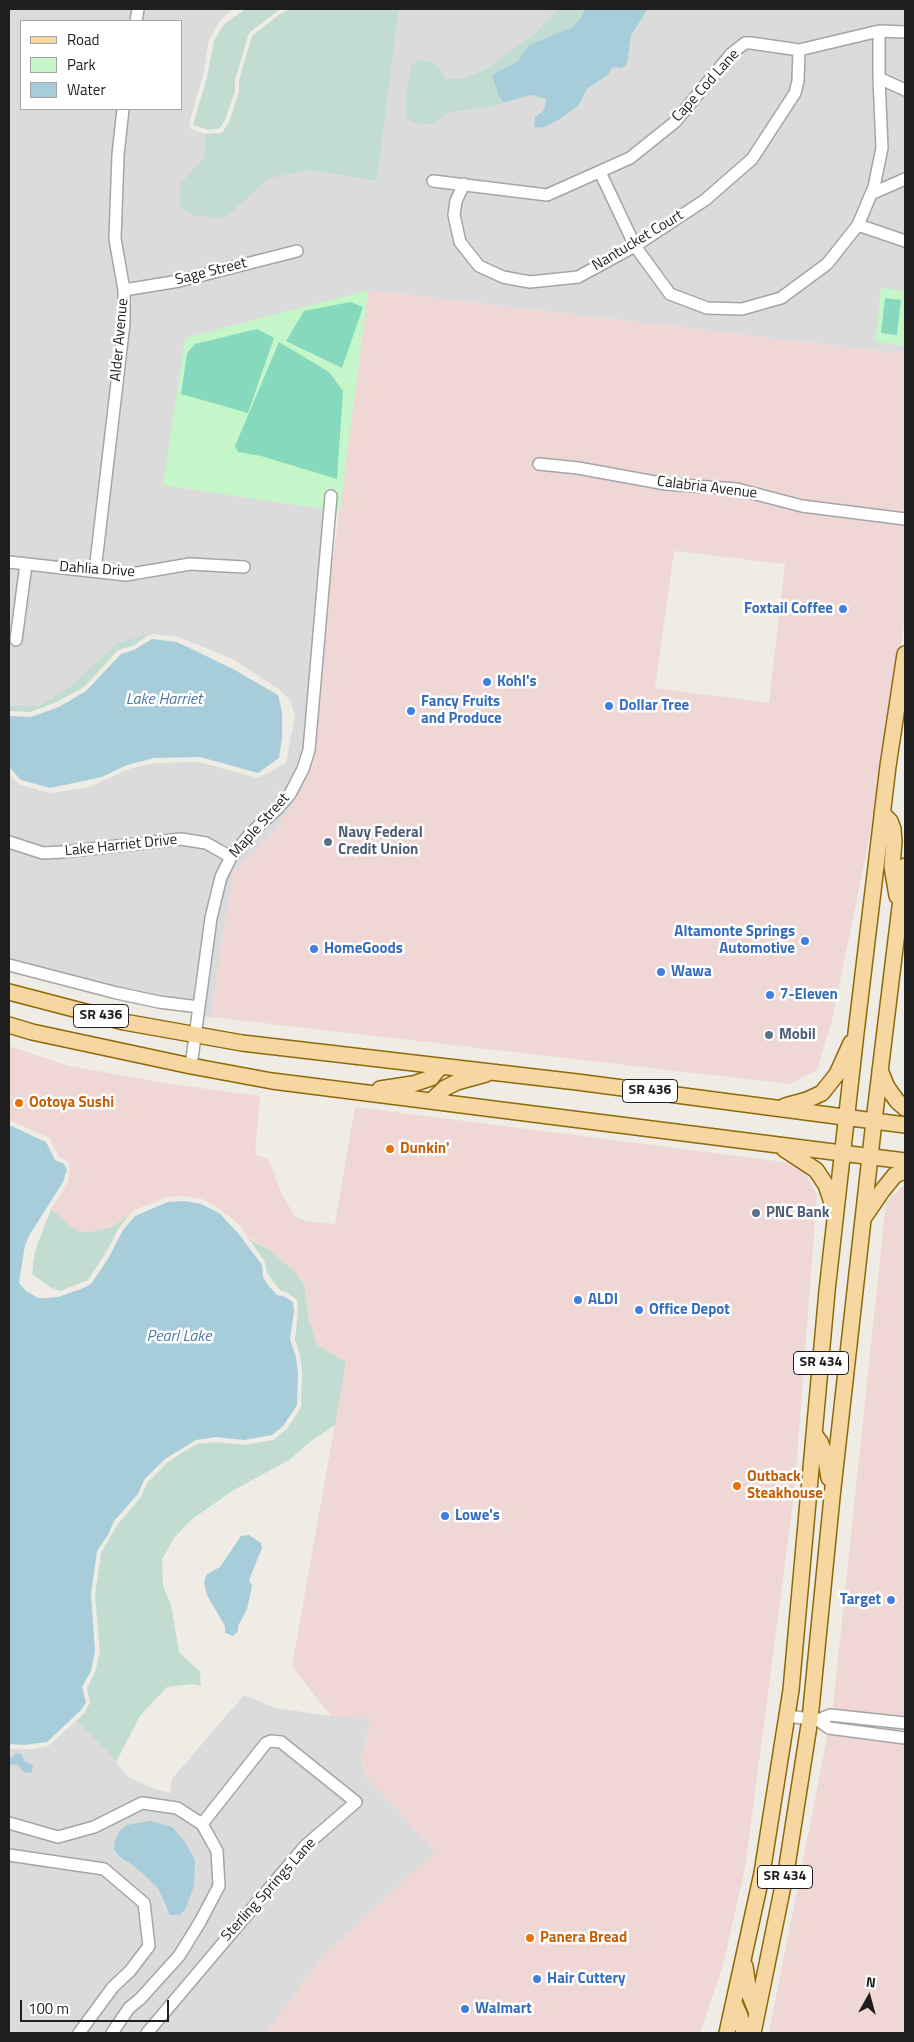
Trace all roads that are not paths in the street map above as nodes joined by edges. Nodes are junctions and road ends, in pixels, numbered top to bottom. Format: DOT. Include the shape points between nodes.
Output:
graph roads {
  1 [pos="879,32"];
  2 [pos="905,32"];
  3 [pos="799,50"];
  4 [pos="879,78"];
  5 [pos="905,90"];
  6 [pos="124,110"];
  7 [pos="600,172"];
  8 [pos="905,179"];
  9 [pos="433,181"];
  10 [pos="464,184"];
  11 [pos="871,194"];
  12 [pos="858,225"];
  13 [pos="905,241"];
  14 [pos="635,246"];
  15 [pos="297,251"];
  16 [pos="124,290"];
  17 [pos="539,464"];
  18 [pos="331,496"];
  19 [pos="905,519"];
  20 [pos="9,562"];
  21 [pos="26,564"];
  22 [pos="244,567"];
  23 [pos="95,571"];
  24 [pos="16,640"];
  25 [pos="905,654"];
  26 [pos="882,814"];
  27 [pos="9,842"];
  28 [pos="231,857"];
  29 [pos="905,866"];
  30 [pos="900,912"];
  31 [pos="9,965"];
  32 [pos="9,992"];
  33 [pos="199,1007"];
  34 [pos="9,1025"];
  35 [pos="856,1033"];
  36 [pos="196,1035"];
  37 [pos="191,1066"];
  38 [pos="441,1066"];
  39 [pos="880,1070"];
  40 [pos="495,1072"];
  41 [pos="361,1092"];
  42 [pos="431,1101"];
  43 [pos="779,1108"];
  44 [pos="905,1108"];
  45 [pos="847,1117"];
  46 [pos="874,1121"];
  47 [pos="905,1124"];
  48 [pos="779,1145"];
  49 [pos="843,1153"];
  50 [pos="870,1157"];
  51 [pos="905,1161"];
  52 [pos="905,1171"];
  53 [pos="836,1214"];
  54 [pos="863,1220"];
  55 [pos="814,1435"];
  56 [pos="832,1497"];
  57 [pos="787,1716"];
  58 [pos="814,1719"];
  59 [pos="905,1723"];
  60 [pos="905,1738"];
  61 [pos="204,1820"];
  62 [pos="9,1823"];
  63 [pos="9,1855"];
  64 [pos="744,1957"];
  65 [pos="734,2003"];
  66 [pos="757,2013"];
  67 [pos="79,2033"];
  68 [pos="112,2033"];
  69 [pos="147,2033"];
  70 [pos="727,2033"];
  71 [pos="744,2033"];
  72 [pos="753,2033"];
  1 -- 2 [label="street, Cape Cod Lane"];
  1 -- 3 [label="street, Cape Cod Lane"];
  1 -- 4 [label="street"];
  3 -- 7 [label="street, Cape Cod Lane" via="745,43 731,54 675,122 630,158"];
  3 -- 14 [label="street, Nantucket Court" via="795,93 752,159 705,200"];
  4 -- 5 [label="street"];
  4 -- 11 [label="street" via="882,148"];
  6 -- 16 [label="street, Alder Avenue" via="118,155 116,239"];
  7 -- 10 [label="street, Cape Cod Lane" via="547,195"];
  7 -- 14 [label="street"];
  8 -- 11 [label="street"];
  9 -- 10 [label="street, Cape Cod Lane"];
  10 -- 14 [label="street, Nantucket Court" via="454,215 460,242 479,266 503,277 530,282 578,277"];
  11 -- 12 [label="street"];
  12 -- 13 [label="street"];
  12 -- 14 [label="street" via="827,264 781,298 742,309 707,308 670,294"];
  15 -- 16 [label="street, Sage Street" via="179,281"];
  16 -- 23 [label="street, Alder Avenue" via="124,323"];
  17 -- 19 [label="street, Calabria Avenue" via="666,484 737,489 802,506"];
  18 -- 28 [label="street, Maple Street" via="309,750 290,794"];
  20 -- 21 [label="street, Dahlia Drive"];
  21 -- 23 [label="street, Dahlia Drive"];
  21 -- 24 [label="street"];
  22 -- 23 [label="street, Dahlia Drive" via="190,564 126,575"];
  25 -- 26 [label="main road, SR 434"];
  26 -- 30 [label="main road" via="893,829 892,866"];
  26 -- 35 [label="main road, SR 434"];
  27 -- 28 [label="street, Lake Harriet Drive" via="44,852 62,852 181,839 206,843"];
  28 -- 33 [label="street, Maple Street" via="214,900"];
  29 -- 30 [label="main road, SR 434"];
  30 -- 39 [label="main road, SR 434"];
  31 -- 33 [label="street" via="117,993"];
  32 -- 36 [label="main road, SR 436" via="124,1022"];
  33 -- 36 [label="street, Maple Street"];
  34 -- 37 [label="main road, SR 436"];
  35 -- 43 [label="main road" via="837,1074 822,1093"];
  35 -- 45 [label="main road, SR 434"];
  36 -- 37 [label="street, Maple Street"];
  36 -- 38 [label="main road, SR 436"];
  37 -- 41 [label="main road, SR 436" via="272,1081"];
  38 -- 40 [label="main road, SR 436"];
  38 -- 41 [label="main road" via="431,1078 414,1084"];
  39 -- 44 [label="main road" via="887,1087"];
  39 -- 46 [label="main road, SR 434"];
  40 -- 42 [label="main road" via="457,1082"];
  40 -- 43 [label="main road, SR 436"];
  41 -- 42 [label="main road, SR 436"];
  42 -- 48 [label="main road, SR 436"];
  43 -- 45 [label="main road, SR 436"];
  45 -- 46 [label="main road, SR 436"];
  45 -- 49 [label="main road, SR 434"];
  46 -- 47 [label="main road, SR 436"];
  46 -- 50 [label="main road, SR 434"];
  48 -- 49 [label="main road, SR 436"];
  48 -- 53 [label="main road" via="816,1170 826,1185"];
  49 -- 50 [label="main road, SR 436"];
  49 -- 53 [label="main road, SR 434"];
  50 -- 51 [label="main road, SR 436"];
  50 -- 54 [label="main road, SR 434"];
  52 -- 54 [label="main road" via="895,1175"];
  53 -- 55 [label="main road, SR 434"];
  54 -- 56 [label="main road, SR 434"];
  55 -- 56 [label="main road" via="825,1454"];
  55 -- 57 [label="main road, SR 434"];
  56 -- 58 [label="main road, SR 434"];
  57 -- 58 [label="street"];
  57 -- 64 [label="main road, SR 434" via="764,1864"];
  58 -- 59 [label="street" via="830,1715"];
  58 -- 60 [label="street" via="829,1728"];
  58 -- 66 [label="main road, SR 434"];
  61 -- 62 [label="street" via="177,1808 142,1803 94,1827 58,1836"];
  61 -- 68 [label="street" via="217,1851 219,1886 179,1956 129,2008"];
  61 -- 69 [label="street, Sterling Springs Lane" via="266,1743 271,1742 281,1742 356,1802 305,1846"];
  63 -- 67 [label="street" via="104,1869 144,1904 149,1946"];
  64 -- 65 [label="main road, SR 434"];
  64 -- 66 [label="main road" via="749,1993"];
  65 -- 70 [label="main road, SR 434"];
  65 -- 71 [label="main road"];
  66 -- 72 [label="main road, SR 434"];
}
